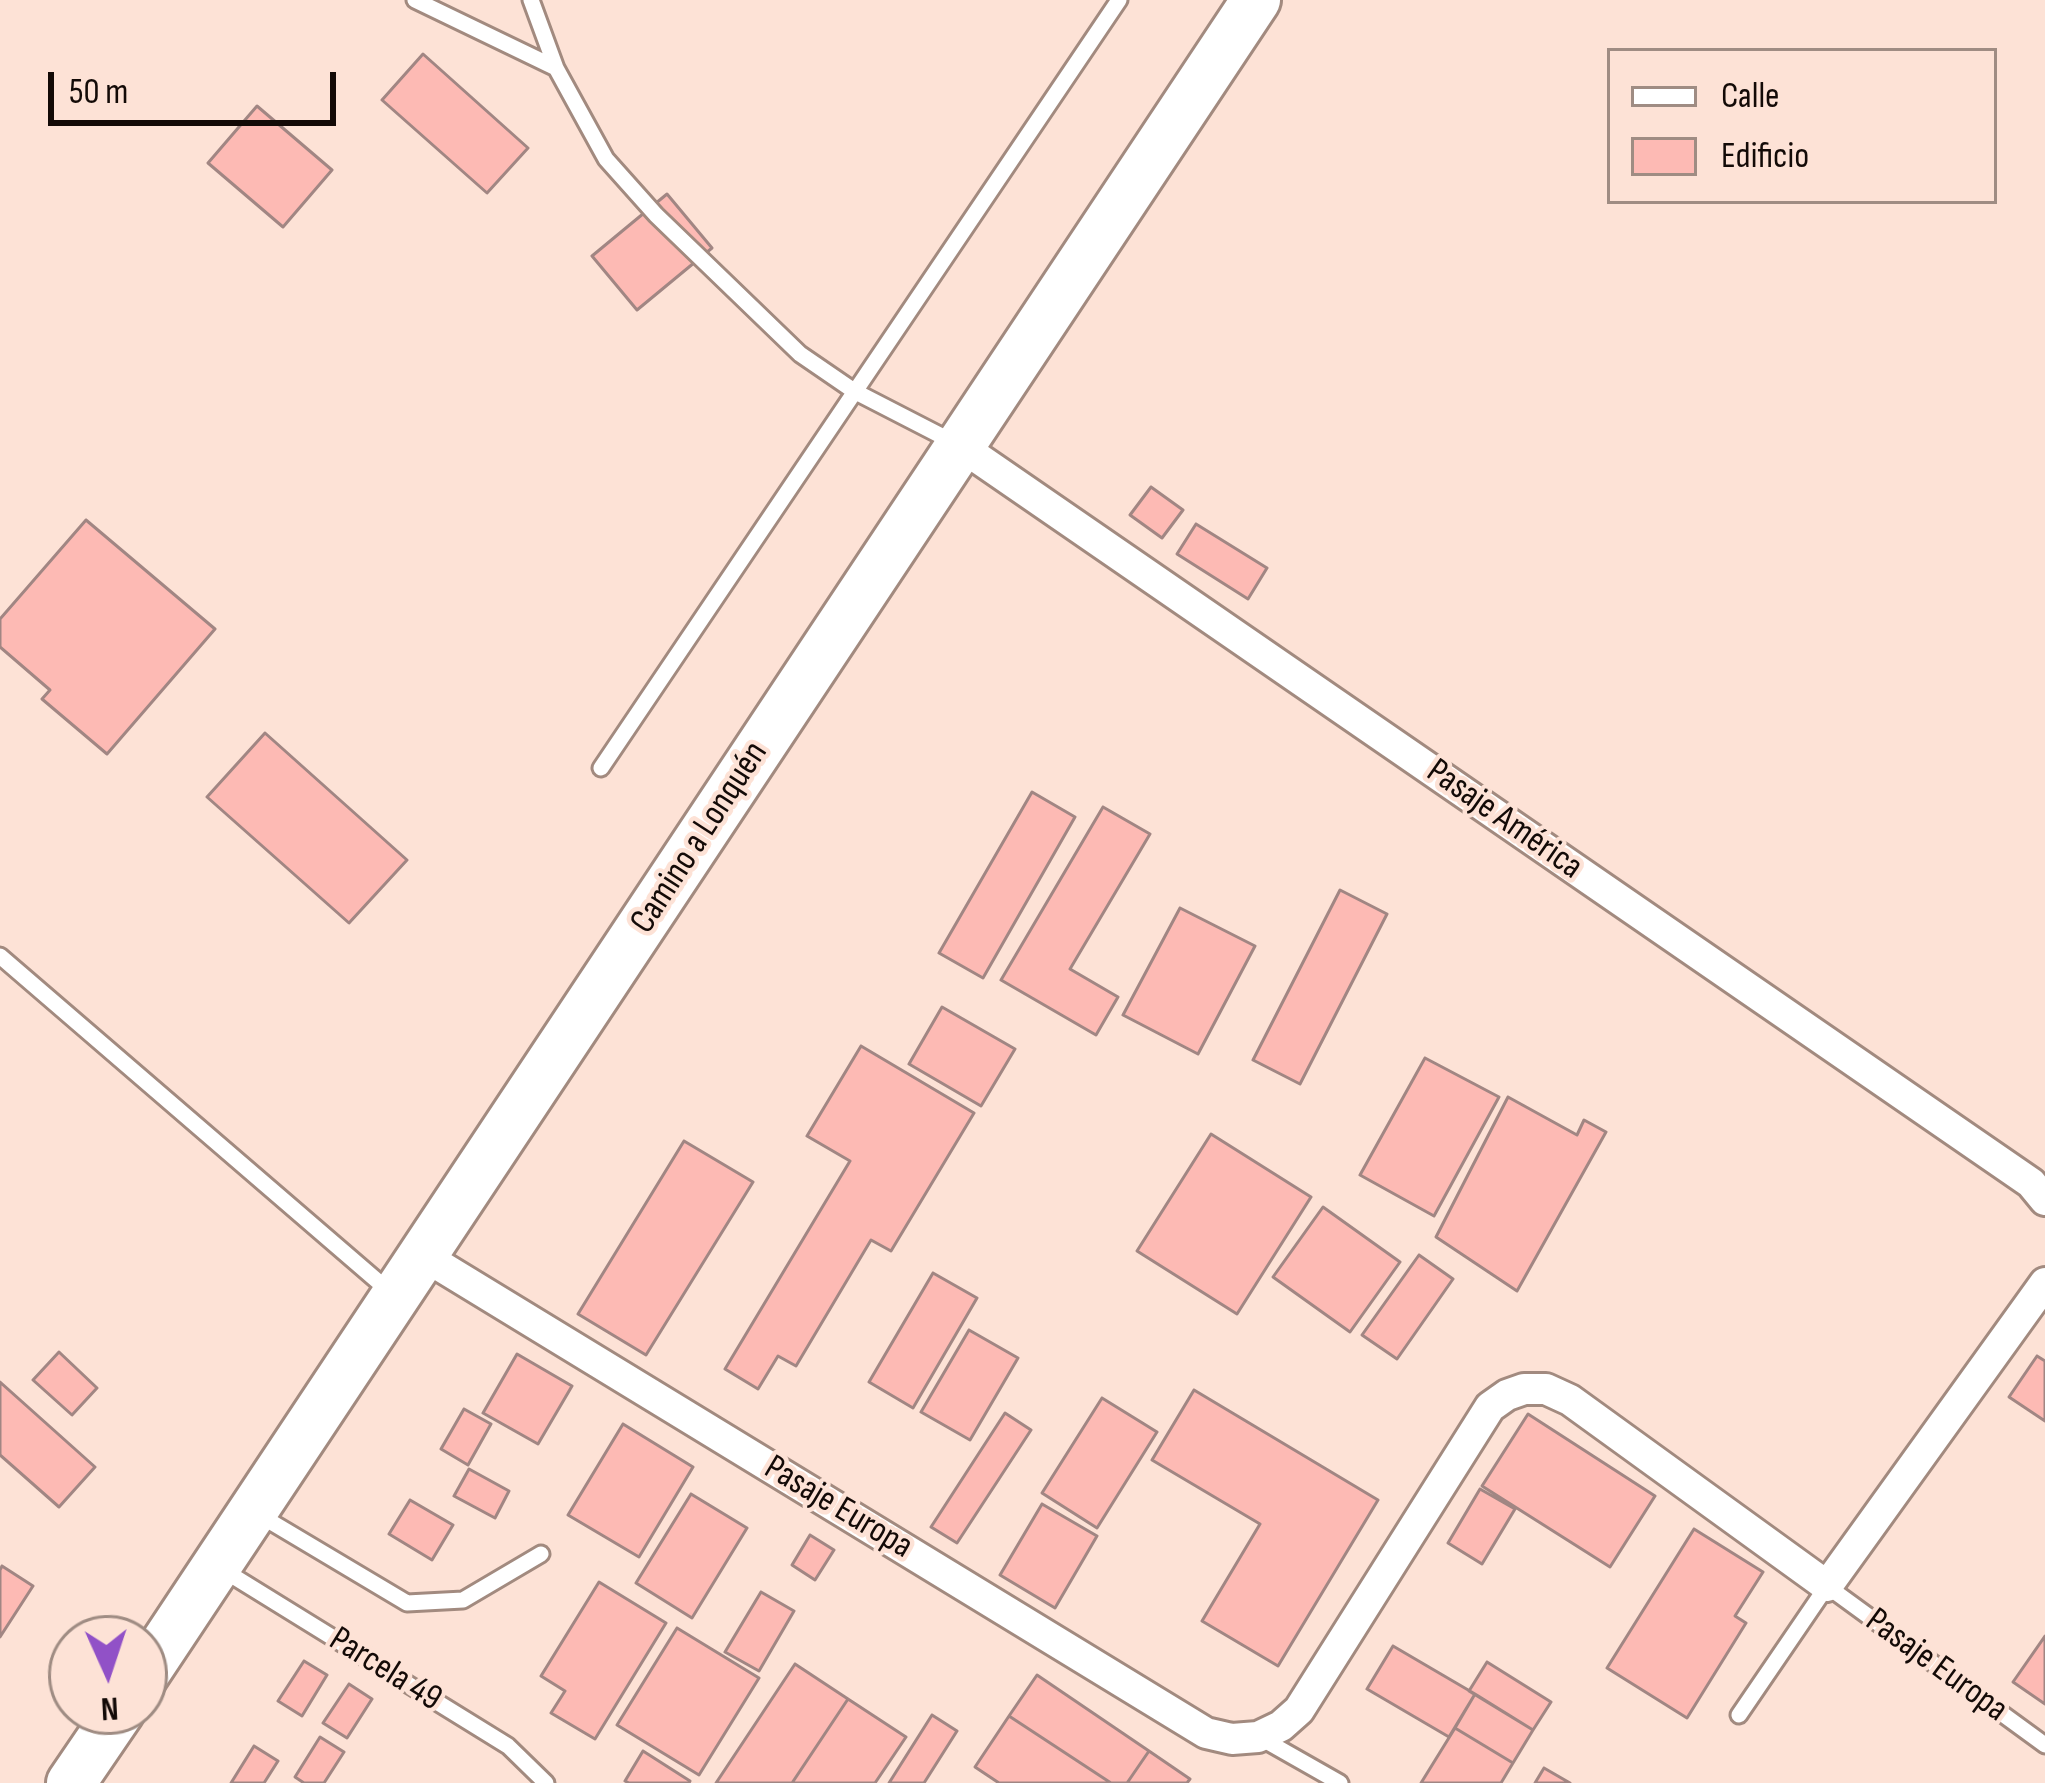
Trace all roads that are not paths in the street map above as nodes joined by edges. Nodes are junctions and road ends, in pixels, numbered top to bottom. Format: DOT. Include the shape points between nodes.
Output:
graph roads {
  1 [pos="415,0"];
  2 [pos="532,0"];
  3 [pos="1119,0"];
  4 [pos="1256,0"];
  5 [pos="556,68"];
  6 [pos="854,391"];
  7 [pos="959,445"];
  8 [pos="602,767"];
  9 [pos="0,956"];
  10 [pos="2045,1200"];
  11 [pos="424,1256"];
  12 [pos="2045,1282"];
  13 [pos="396,1298"];
  14 [pos="254,1512"];
  15 [pos="542,1554"];
  16 [pos="218,1566"];
  17 [pos="1827,1586"];
  18 [pos="168,1640"];
  19 [pos="1739,1715"];
  20 [pos="104,1735"];
  21 [pos="1258,1737"];
  22 [pos="2045,1745"];
  23 [pos="71,1783"];
  24 [pos="546,1783"];
  25 [pos="1340,1783"];
  1 -- 5 [label="lane"];
  2 -- 5 [label="lane"];
  3 -- 6 [label="lane"];
  4 -- 7 [label="main road, Camino a Lonquén"];
  5 -- 6 [label="lane" via="606,159 656,215 800,354"];
  6 -- 7 [label="lane"];
  6 -- 8 [label="lane"];
  7 -- 10 [label="street, Pasaje América"];
  7 -- 11 [label="main road, Camino a Lonquén"];
  9 -- 13 [label="lane"];
  11 -- 13 [label="main road, Camino a Lonquén"];
  11 -- 21 [label="street, Pasaje Europa" via="1206,1733"];
  12 -- 17 [label="street"];
  13 -- 14 [label="main road, Camino a Lonquén"];
  14 -- 15 [label="lane" via="407,1603 463,1600"];
  14 -- 16 [label="main road, Camino a Lonquén"];
  16 -- 18 [label="main road, Camino a Lonquén"];
  16 -- 24 [label="lane, Parcela 49" via="508,1746"];
  17 -- 19 [label="lane, Pasaje Europa"];
  17 -- 21 [label="street, Pasaje Europa" via="1570,1400 1524,1389 1490,1406 1299,1710"];
  17 -- 22 [label="lane, Pasaje Europa"];
  20 -- 23 [label="main road"];
  21 -- 25 [label="lane, Pasaje Europa"];
}
